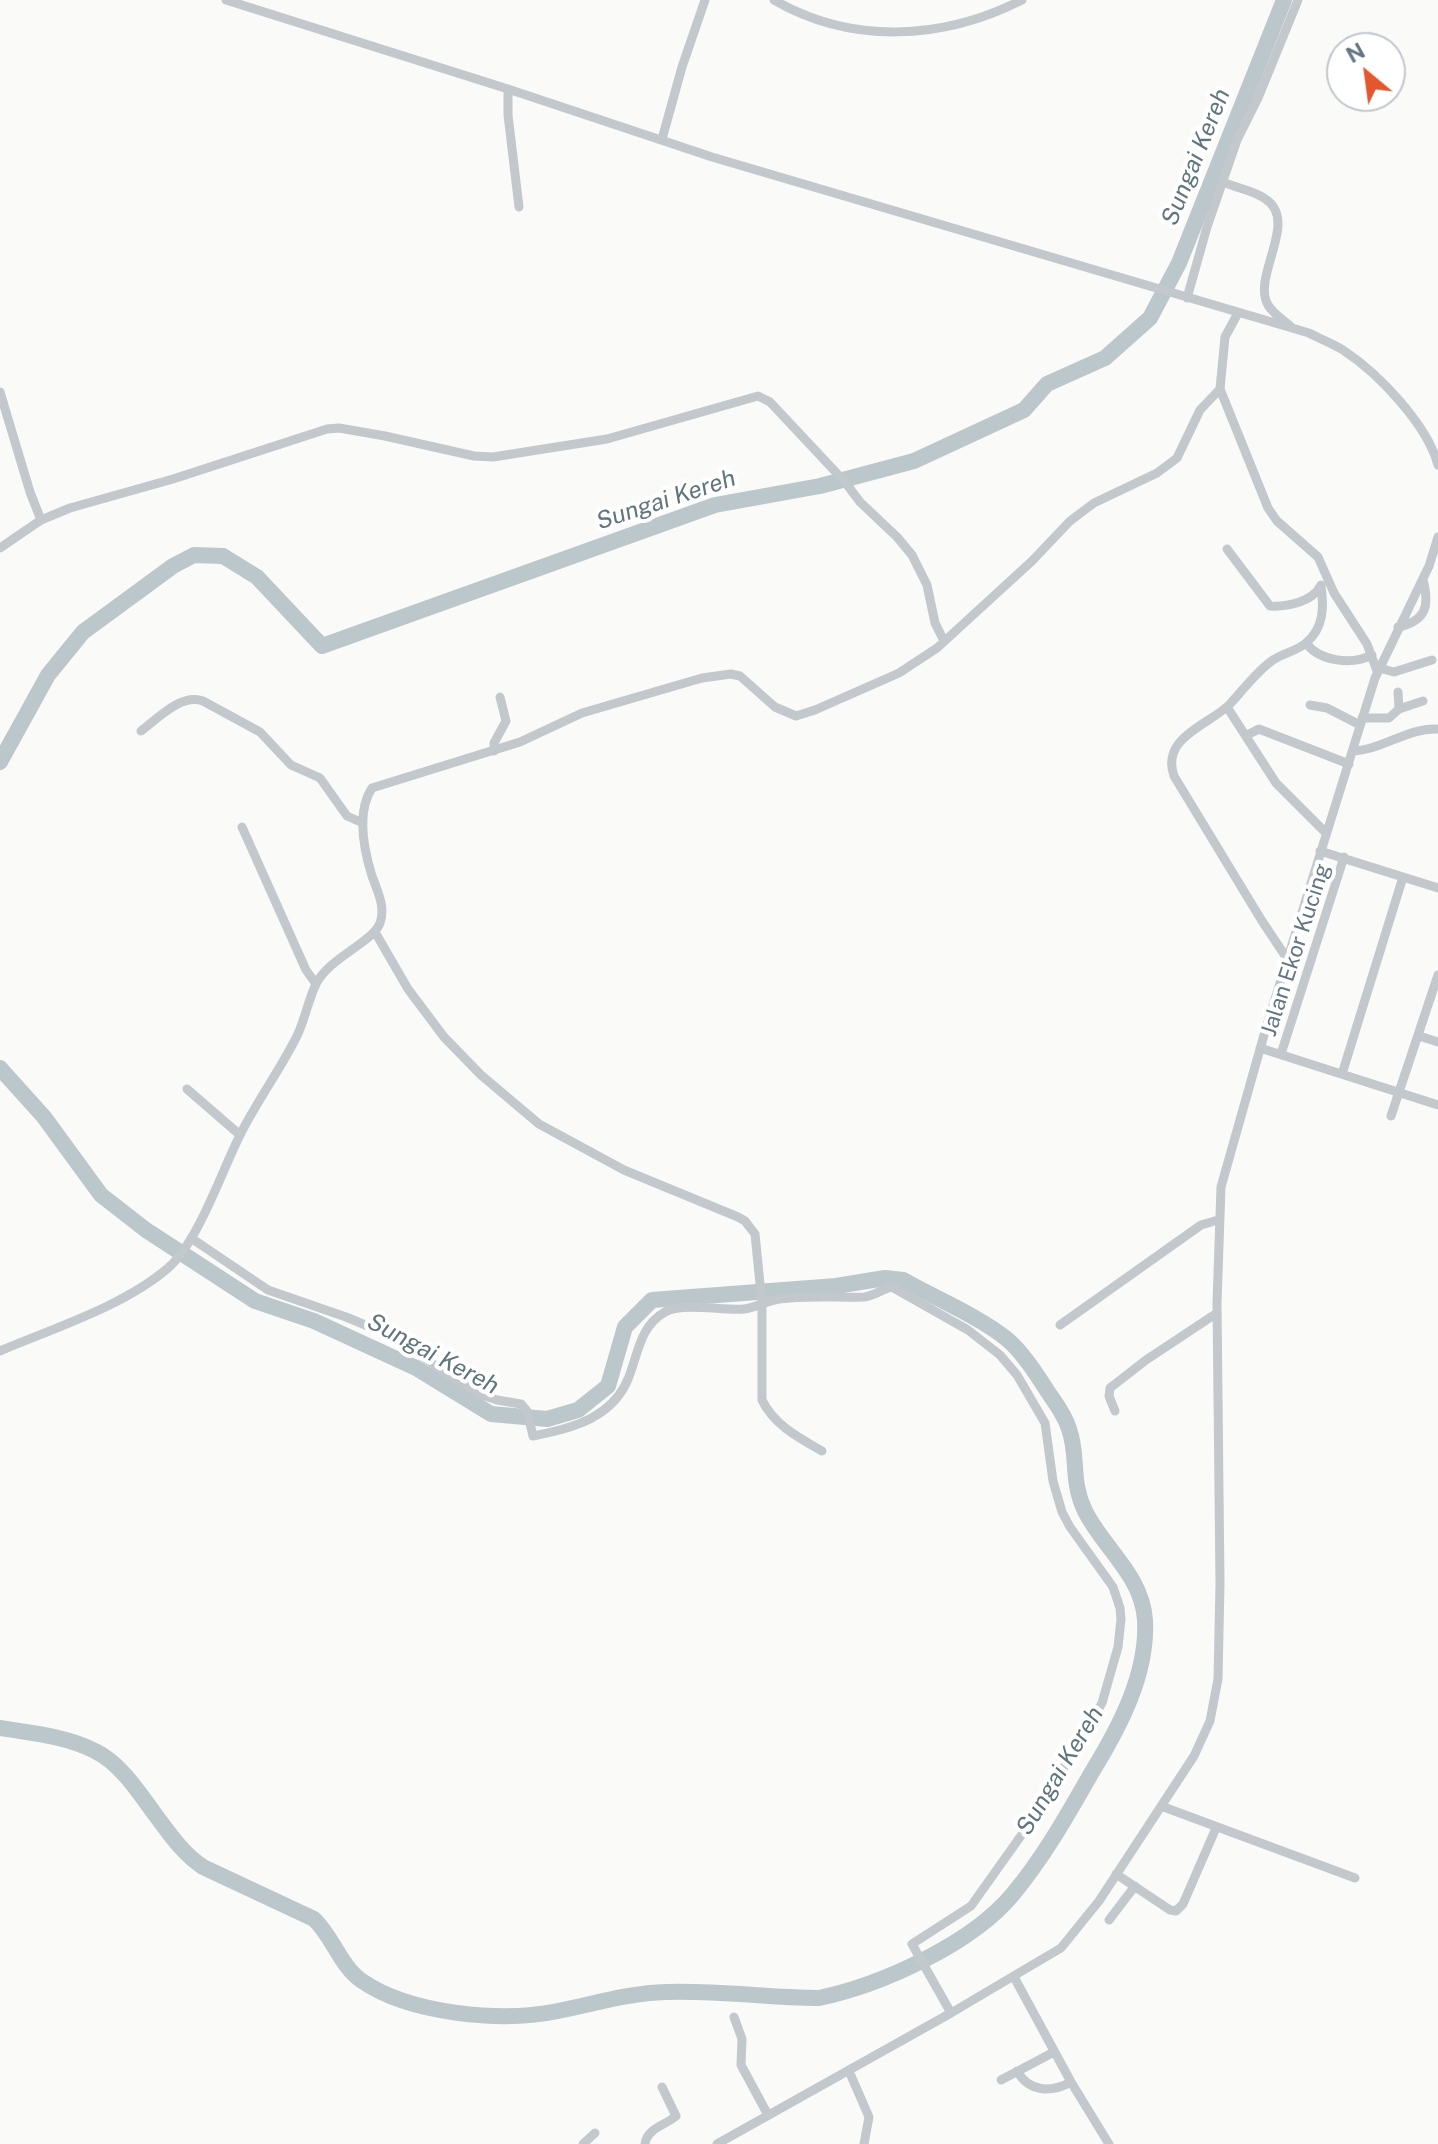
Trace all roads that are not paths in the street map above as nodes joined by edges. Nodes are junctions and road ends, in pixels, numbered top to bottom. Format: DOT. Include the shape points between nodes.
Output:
graph roads {
  1 [pos="226,0"];
  2 [pos="705,0"];
  3 [pos="774,0"];
  4 [pos="1022,0"];
  5 [pos="1298,0"];
  6 [pos="508,89"];
  7 [pos="662,139"];
  8 [pos="1223,182"];
  9 [pos="519,207"];
  10 [pos="1187,298"];
  11 [pos="1238,313"];
  12 [pos="1291,327"];
  13 [pos="1220,389"];
  14 [pos="0,392"];
  15 [pos="1438,465"];
  16 [pos="41,520"];
  17 [pos="1438,537"];
  18 [pos="0,548"];
  19 [pos="1227,549"];
  20 [pos="1323,570"];
  21 [pos="1423,580"];
  22 [pos="1321,586"];
  23 [pos="1398,627"];
  24 [pos="944,641"];
  25 [pos="1306,643"];
  26 [pos="1372,655"];
  27 [pos="1432,660"];
  28 [pos="1378,670"];
  29 [pos="1398,692"];
  30 [pos="500,697"];
  31 [pos="1423,701"];
  32 [pos="1310,705"];
  33 [pos="1227,707"];
  34 [pos="1399,709"];
  35 [pos="1361,722"];
  36 [pos="1438,729"];
  37 [pos="141,731"];
  38 [pos="1247,735"];
  39 [pos="494,751"];
  40 [pos="1353,751"];
  41 [pos="1349,764"];
  42 [pos="363,823"];
  43 [pos="242,827"];
  44 [pos="1326,833"];
  45 [pos="1320,851"];
  46 [pos="1344,857"];
  47 [pos="1403,877"];
  48 [pos="1438,888"];
  49 [pos="375,932"];
  50 [pos="1288,960"];
  51 [pos="1438,978"];
  52 [pos="316,984"];
  53 [pos="1419,1036"];
  54 [pos="1438,1042"];
  55 [pos="1260,1048"];
  56 [pos="1281,1054"];
  57 [pos="1342,1074"];
  58 [pos="187,1089"];
  59 [pos="1399,1093"];
  60 [pos="1438,1105"];
  61 [pos="1391,1116"];
  62 [pos="240,1135"];
  63 [pos="1218,1220"];
  64 [pos="188,1242"];
  65 [pos="762,1300"];
  66 [pos="1217,1313"];
  67 [pos="1060,1325"];
  68 [pos="0,1351"];
  69 [pos="1115,1411"];
  70 [pos="822,1451"];
  71 [pos="1161,1806"];
  72 [pos="1216,1828"];
  73 [pos="1116,1874"];
  74 [pos="1355,1878"];
  75 [pos="1135,1886"];
  76 [pos="1109,1920"];
  77 [pos="1014,1977"];
  78 [pos="951,2013"];
  79 [pos="734,2017"];
  80 [pos="1054,2052"];
  81 [pos="849,2071"];
  82 [pos="1017,2071"];
  83 [pos="1001,2080"];
  84 [pos="1071,2082"];
  85 [pos="662,2087"];
  86 [pos="768,2115"];
  87 [pos="595,2133"];
  88 [pos="583,2144"];
  89 [pos="645,2144"];
  90 [pos="717,2144"];
  91 [pos="864,2144"];
  92 [pos="1109,2144"];
  1 -- 6 [label="street"];
  2 -- 7 [label="street"];
  3 -- 4 [label="street" via="819,22 897,32 961,25"];
  5 -- 8 [label="street"];
  6 -- 7 [label="street"];
  6 -- 9 [label="street"];
  7 -- 10 [label="street"];
  8 -- 10 [label="street"];
  8 -- 12 [label="street" via="1267,198 1274,209 1278,234 1265,296 1271,310"];
  10 -- 11 [label="street"];
  11 -- 12 [label="street"];
  11 -- 13 [label="street" via="1225,337"];
  12 -- 15 [label="street" via="1343,350 1378,380 1419,426"];
  13 -- 20 [label="street" via="1268,508 1318,557"];
  13 -- 24 [label="street" via="1200,410 1174,462 1070,521"];
  14 -- 16 [label="street"];
  16 -- 18 [label="street"];
  16 -- 24 [label="street" via="327,429 493,457 607,439 758,396 770,402 915,559"];
  17 -- 21 [label="street"];
  19 -- 22 [label="street" via="1270,606 1296,603"];
  20 -- 22 [label="street"];
  20 -- 26 [label="street"];
  21 -- 23 [label="street"];
  21 -- 23 [label="street" via="1427,593 1422,617"];
  22 -- 25 [label="street" via="1323,614"];
  23 -- 28 [label="street"];
  24 -- 39 [label="street" via="899,673 800,715 782,712 740,676 719,675 582,713"];
  25 -- 26 [label="street" via="1337,660"];
  25 -- 33 [label="street" via="1271,662"];
  26 -- 28 [label="street"];
  27 -- 28 [label="street" via="1394,672"];
  28 -- 35 [label="street"];
  29 -- 34 [label="street"];
  30 -- 39 [label="street" via="506,721"];
  31 -- 34 [label="street"];
  32 -- 35 [label="street"];
  33 -- 38 [label="street"];
  33 -- 50 [label="street" via="1185,735 1172,770"];
  34 -- 35 [label="street" via="1389,718"];
  35 -- 40 [label="street"];
  36 -- 40 [label="street"];
  37 -- 42 [label="street" via="185,701 203,701 260,732 291,765 320,778 347,816"];
  38 -- 41 [label="street" via="1259,729"];
  38 -- 44 [label="street" via="1281,789"];
  39 -- 42 [label="street" via="372,788"];
  40 -- 41 [label="street"];
  41 -- 44 [label="street"];
  42 -- 49 [label="street" via="382,912"];
  43 -- 52 [label="street"];
  44 -- 45 [label="street"];
  45 -- 46 [label="street"];
  45 -- 50 [label="street"];
  46 -- 47 [label="street"];
  46 -- 56 [label="street, Jalan Ekor Kucing"];
  47 -- 48 [label="street"];
  47 -- 57 [label="street"];
  49 -- 52 [label="street" via="329,966"];
  49 -- 65 [label="street" via="444,1037 539,1124 624,1170 745,1221 755,1234"];
  50 -- 55 [label="street"];
  51 -- 53 [label="street"];
  52 -- 62 [label="street" via="296,1036"];
  53 -- 54 [label="street"];
  53 -- 59 [label="street"];
  55 -- 56 [label="street"];
  55 -- 63 [label="street" via="1224,1176"];
  56 -- 57 [label="street"];
  57 -- 59 [label="street"];
  58 -- 62 [label="street"];
  59 -- 60 [label="street"];
  59 -- 61 [label="street"];
  62 -- 64 [label="street"];
  63 -- 66 [label="street"];
  63 -- 67 [label="street" via="1201,1225"];
  64 -- 65 [label="street" via="268,1290 389,1335 479,1394 518,1402 527,1411 533,1436 585,1422 619,1396 643,1333 663,1313 745,1309"];
  64 -- 68 [label="street" via="163,1273 131,1292"];
  65 -- 70 [label="street" via="764,1403 789,1432"];
  65 -- 78 [label="street" via="866,1297 895,1287 987,1344 1017,1375 1039,1410 1049,1439 1057,1499 1070,1527 1113,1587 1120,1608 1121,1630 1108,1687 1071,1758 982,1894 912,1944"];
  66 -- 69 [label="street" via="1110,1388"];
  66 -- 71 [label="street" via="1217,1695 1201,1743"];
  71 -- 72 [label="street"];
  71 -- 73 [label="street"];
  72 -- 74 [label="street"];
  72 -- 75 [label="street" via="1180,1908 1170,1910"];
  73 -- 75 [label="street"];
  73 -- 77 [label="street" via="1065,1944"];
  75 -- 76 [label="street"];
  77 -- 78 [label="street"];
  77 -- 80 [label="street"];
  78 -- 81 [label="street"];
  79 -- 86 [label="street" via="742,2039 743,2071"];
  80 -- 82 [label="street"];
  80 -- 84 [label="street"];
  81 -- 86 [label="street"];
  81 -- 91 [label="street" via="869,2117"];
  82 -- 83 [label="street"];
  82 -- 84 [label="street" via="1031,2087 1058,2089"];
  84 -- 92 [label="street"];
  85 -- 89 [label="street" via="676,2116 651,2132"];
  86 -- 90 [label="street"];
  87 -- 88 [label="street"];
}
